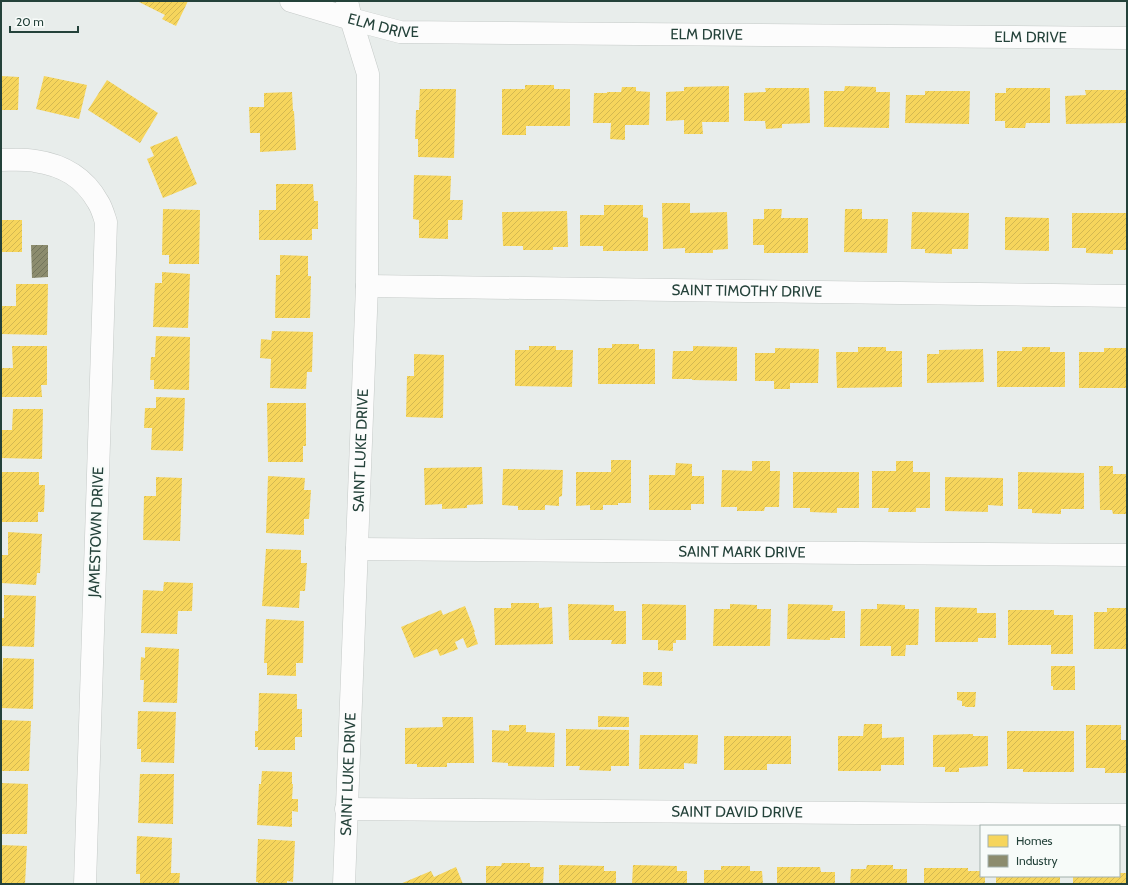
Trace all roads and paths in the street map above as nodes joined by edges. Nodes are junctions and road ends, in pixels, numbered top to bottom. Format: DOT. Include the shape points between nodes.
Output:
graph roads {
  1 [pos="291,1"];
  2 [pos="349,10"];
  3 [pos="1127,38"];
  4 [pos="1,160"];
  5 [pos="367,286"];
  6 [pos="1127,296"];
  7 [pos="357,549"];
  8 [pos="1127,555"];
  9 [pos="346,809"];
  10 [pos="1127,815"];
  11 [pos="85,884"];
  12 [pos="344,884"];
  1 -- 2 [label="street, ELM DRIVE"];
  2 -- 3 [label="street, ELM DRIVE" via="400,32"];
  2 -- 5 [label="street, SAINT LUKE DRIVE" via="368,74"];
  4 -- 11 [label="street, JAMESTOWN DRIVE" via="35,161 74,174 87,186 99,203 106,222"];
  5 -- 6 [label="street, SAINT TIMOTHY DRIVE"];
  5 -- 7 [label="street, SAINT LUKE DRIVE"];
  7 -- 8 [label="street, SAINT MARK DRIVE"];
  7 -- 9 [label="street, SAINT LUKE DRIVE"];
  9 -- 10 [label="street, SAINT DAVID DRIVE"];
  9 -- 12 [label="street, SAINT LUKE DRIVE"];
}
